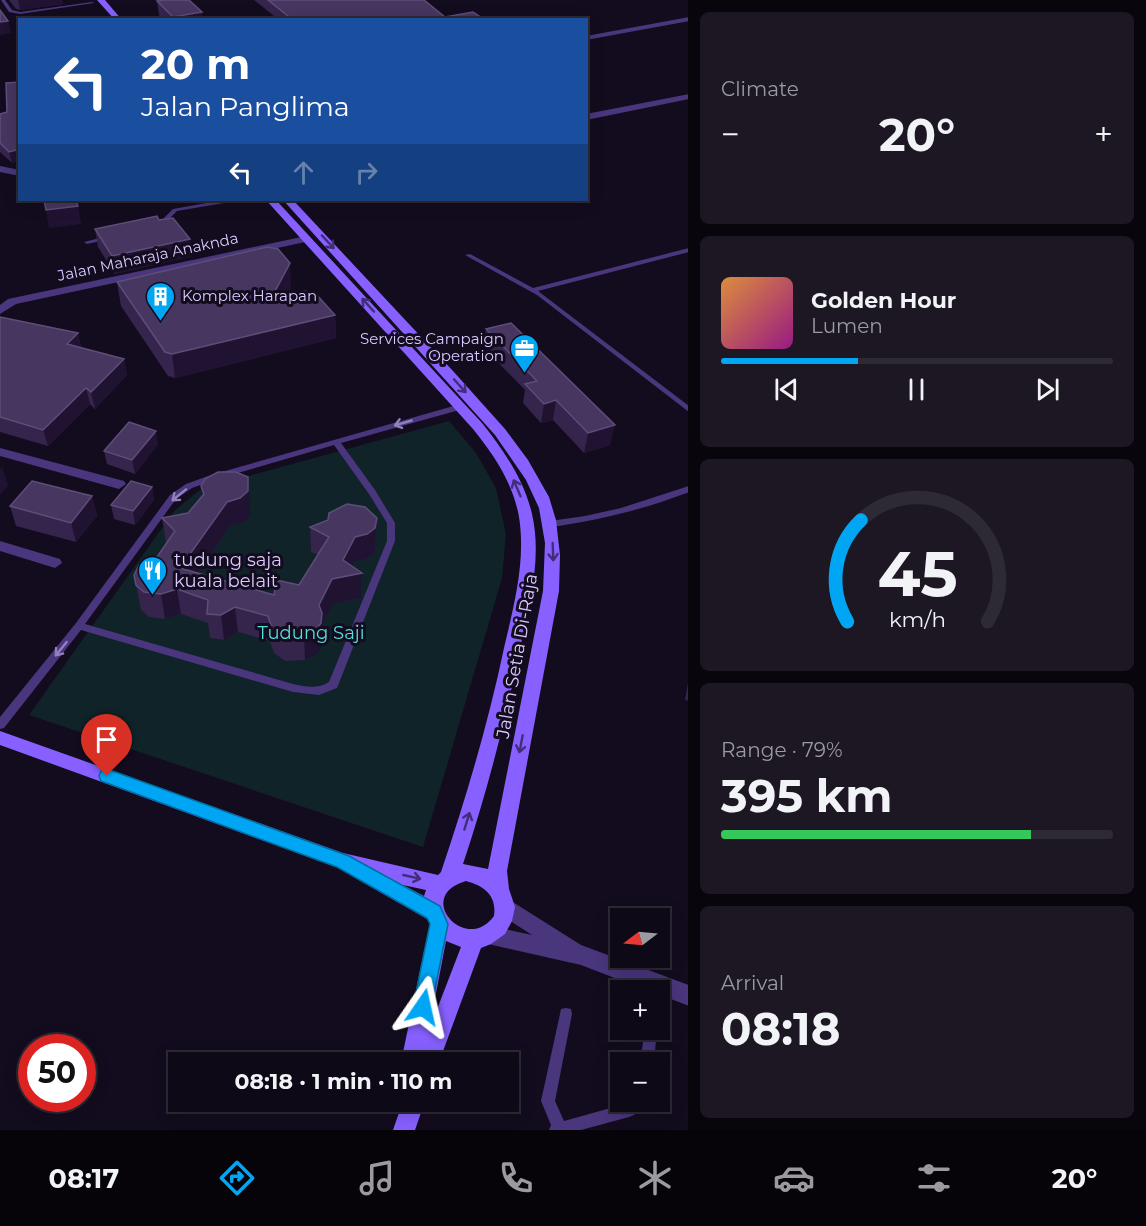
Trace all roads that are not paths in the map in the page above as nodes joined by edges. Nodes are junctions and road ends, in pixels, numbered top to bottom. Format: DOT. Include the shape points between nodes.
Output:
graph roads {
  1 [pos="3,0"];
  2 [pos="101,0"];
  3 [pos="91,2"];
  4 [pos="105,18"];
  5 [pos="117,18"];
  6 [pos="688,19"];
  7 [pos="588,38"];
  8 [pos="688,96"];
  9 [pos="588,117"];
  10 [pos="0,169"];
  11 [pos="18,173"];
  12 [pos="224,201"];
  13 [pos="272,201"];
  14 [pos="289,201"];
  15 [pos="148,229"];
  16 [pos="118,235"];
  17 [pos="306,239"];
  18 [pos="87,242"];
  19 [pos="688,250"];
  20 [pos="468,255"];
  21 [pos="533,290"];
  22 [pos="6,300"];
  23 [pos="0,312"];
  24 [pos="460,407"];
  25 [pos="688,410"];
  26 [pos="336,442"];
  27 [pos="0,452"];
  28 [pos="119,484"];
  29 [pos="688,489"];
  30 [pos="550,524"];
  31 [pos="0,546"];
  32 [pos="55,563"];
  33 [pos="79,626"];
  34 [pos="0,725"];
  35 [pos="0,738"];
  36 [pos="343,862"];
  37 [pos="444,880"];
  38 [pos="502,897"];
  39 [pos="436,918"];
  40 [pos="482,938"];
  41 [pos="580,955"];
  42 [pos="639,980"];
  43 [pos="670,991"];
  44 [pos="688,996"];
  45 [pos="566,1014"];
  46 [pos="414,1052"];
  47 [pos="432,1052"];
  48 [pos="402,1112"];
  49 [pos="410,1112"];
  50 [pos="621,1112"];
  51 [pos="557,1129"];
  52 [pos="398,1130"];
  53 [pos="404,1130"];
  1 -- 3 [label="lane" via="11,11 20,13"];
  2 -- 5 [label="main road"];
  3 -- 4 [label="main road"];
  6 -- 7 [label="street"];
  8 -- 9 [label="street"];
  10 -- 11 [label="street"];
  12 -- 15 [label="lane" via="175,210 159,226"];
  13 -- 17 [label="main road, Jalan Setia Di-Raja"];
  14 -- 30 [label="main road, Jalan Setia Di-Raja, one-way" via="502,434 541,496"];
  16 -- 18 [label="lane"];
  17 -- 22 [label="street, Jalan Maharaja Anaknda"];
  24 -- 17 [label="main road, Jalan Setia Di-Raja, one-way"];
  19 -- 21 [label="lane"];
  20 -- 21 [label="lane"];
  21 -- 25 [label="lane"];
  22 -- 23 [label="street, Jalan Maharaja Anaknda"];
  24 -- 26 [label="lane, one-way"];
  37 -- 24 [label="main road, Jalan Setia Di-Raja, one-way" via="485,763 506,676 528,552 524,513 516,486 497,454"];
  26 -- 33 [label="lane, one-way" via="214,477 173,497"];
  26 -- 33 [label="lane" via="391,523 391,541 333,685 317,691 293,688"];
  27 -- 28 [label="street"];
  29 -- 30 [label="lane" via="578,521"];
  30 -- 38 [label="main road, Jalan Setia Di-Raja, one-way" via="551,591 497,871"];
  31 -- 32 [label="street"];
  33 -- 34 [label="lane, one-way"];
  35 -- 36 [label="main road"];
  36 -- 37 [label="main road, one-way"];
  36 -- 39 [label="main road"];
  37 -- 38 [label="main road" via="466,872 484,877"];
  37 -- 39 [label="main road" via="435,892"];
  38 -- 40 [label="main road" via="502,923"];
  38 -- 41 [label="street"];
  39 -- 40 [label="main road" via="454,936"];
  39 -- 46 [label="main road"];
  40 -- 41 [label="street"];
  40 -- 47 [label="main road"];
  41 -- 42 [label="street"];
  43 -- 44 [label="street"];
  45 -- 51 [label="lane" via="548,1101"];
  48 -- 52 [label="main road"];
  49 -- 53 [label="main road"];
  50 -- 51 [label="lane"];
}
